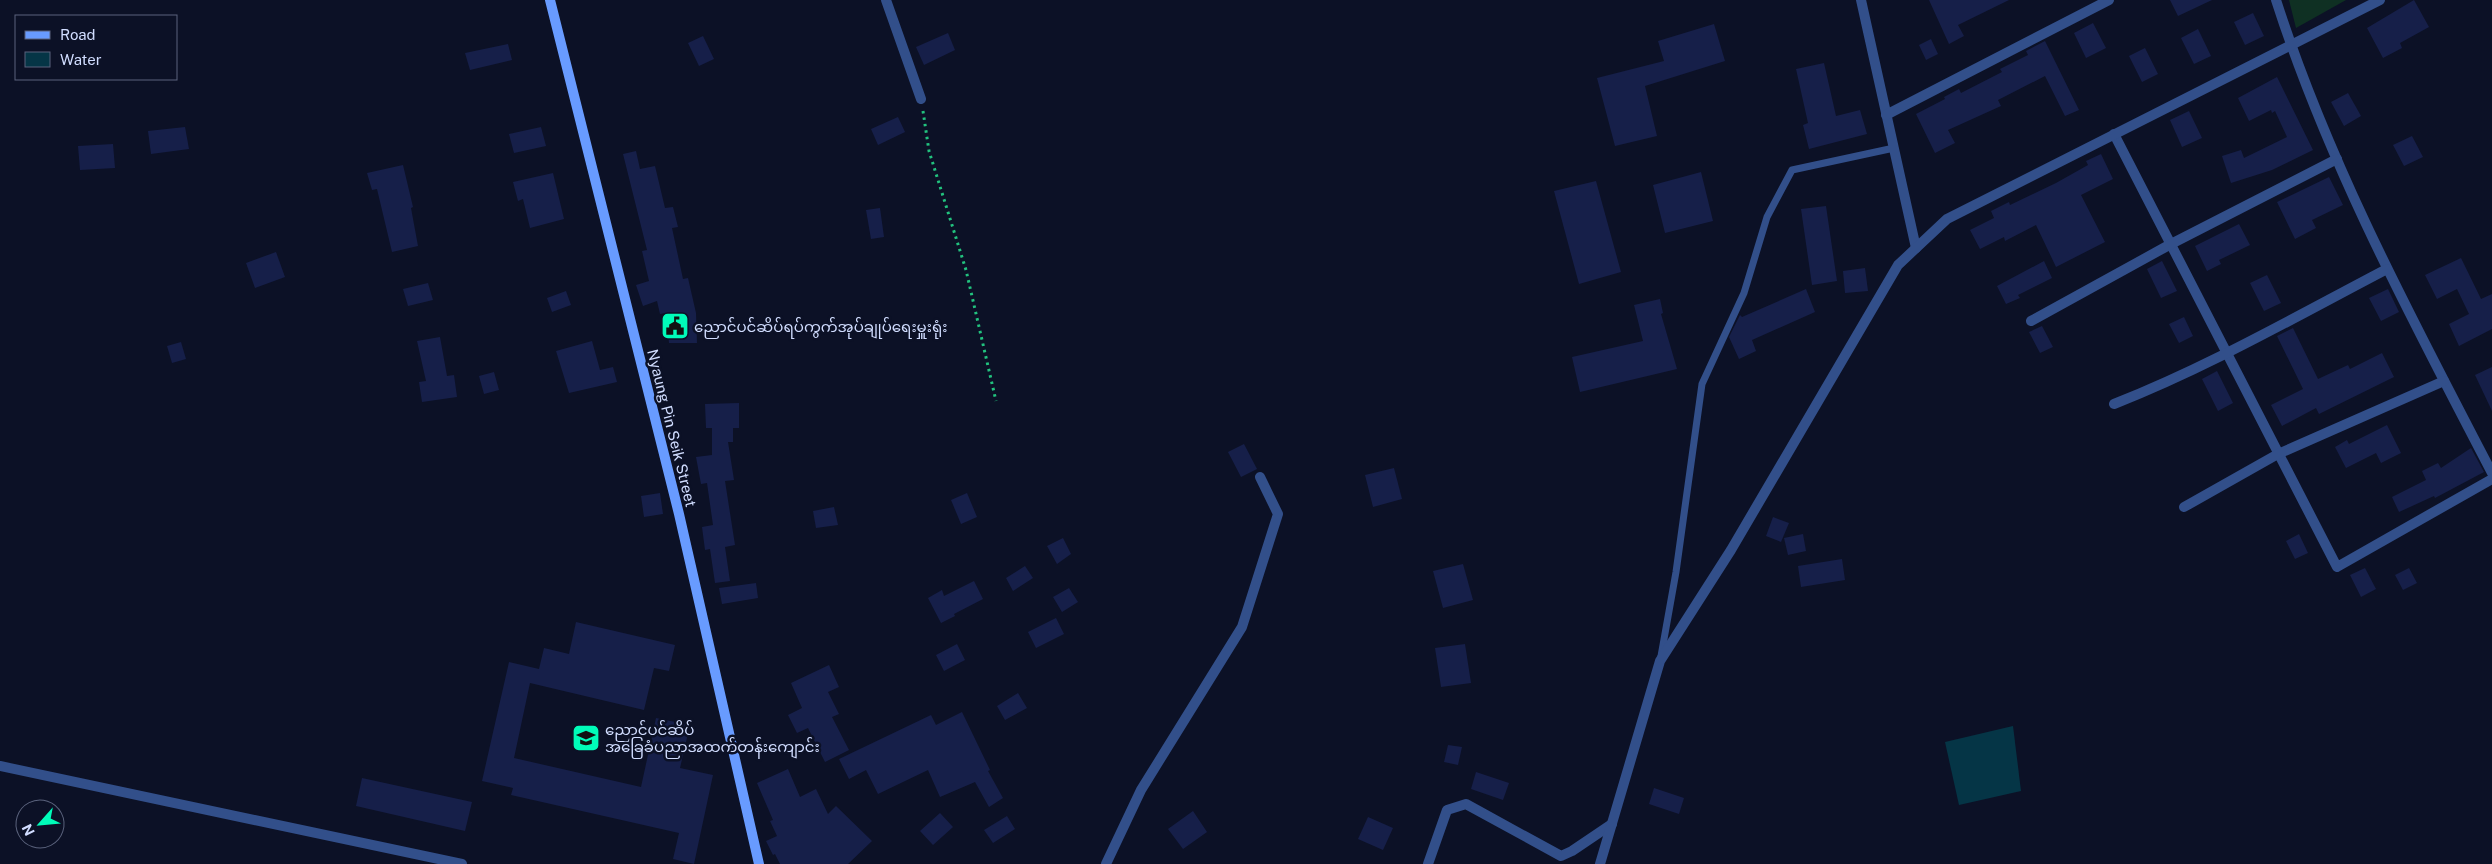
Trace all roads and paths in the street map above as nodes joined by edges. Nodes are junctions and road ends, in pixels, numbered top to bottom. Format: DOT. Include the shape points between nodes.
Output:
graph roads {
  1 [pos="550,0"];
  2 [pos="886,0"];
  3 [pos="1861,0"];
  4 [pos="2110,0"];
  5 [pos="2276,0"];
  6 [pos="2380,0"];
  7 [pos="2290,45"];
  8 [pos="921,99"];
  9 [pos="1886,115"];
  10 [pos="2114,134"];
  11 [pos="1894,148"];
  12 [pos="2338,159"];
  13 [pos="2170,244"];
  14 [pos="1916,248"];
  15 [pos="2387,269"];
  16 [pos="2031,321"];
  17 [pos="2226,353"];
  18 [pos="2444,381"];
  19 [pos="996,401"];
  20 [pos="2114,404"];
  21 [pos="2278,454"];
  22 [pos="2492,473"];
  23 [pos="1260,477"];
  24 [pos="2492,479"];
  25 [pos="2184,506"];
  26 [pos="1660,661"];
  27 [pos="0,766"];
  28 [pos="1612,824"];
  29 [pos="462,864"];
  30 [pos="760,864"];
  31 [pos="1106,864"];
  32 [pos="1428,864"];
  33 [pos="1600,864"];
  1 -- 30 [label="street, Nyaung Pin Seik Street" via="679,514"];
  2 -- 8 [label="street"];
  3 -- 9 [label="street"];
  4 -- 9 [label="street"];
  5 -- 7 [label="street"];
  6 -- 7 [label="street"];
  7 -- 10 [label="street"];
  7 -- 12 [label="street"];
  8 -- 19 [label="path" via="929,151 966,270"];
  9 -- 11 [label="street"];
  10 -- 13 [label="street"];
  10 -- 14 [label="street" via="1947,219"];
  11 -- 14 [label="street"];
  11 -- 26 [label="lane" via="1792,170 1767,217 1744,293 1702,384"];
  12 -- 13 [label="street"];
  12 -- 15 [label="street"];
  13 -- 16 [label="street"];
  13 -- 17 [label="street"];
  14 -- 26 [label="street" via="1898,265 1731,550"];
  15 -- 17 [label="street"];
  15 -- 18 [label="street"];
  17 -- 20 [label="street"];
  17 -- 21 [label="street"];
  18 -- 21 [label="street"];
  18 -- 22 [label="street"];
  21 -- 24 [label="street" via="2337,567"];
  21 -- 25 [label="street"];
  23 -- 31 [label="street" via="1278,514 1242,627 1141,790"];
  26 -- 28 [label="street"];
  27 -- 29 [label="street"];
  28 -- 32 [label="street" via="1561,856 1466,804 1448,810"];
  28 -- 33 [label="street"];
}
